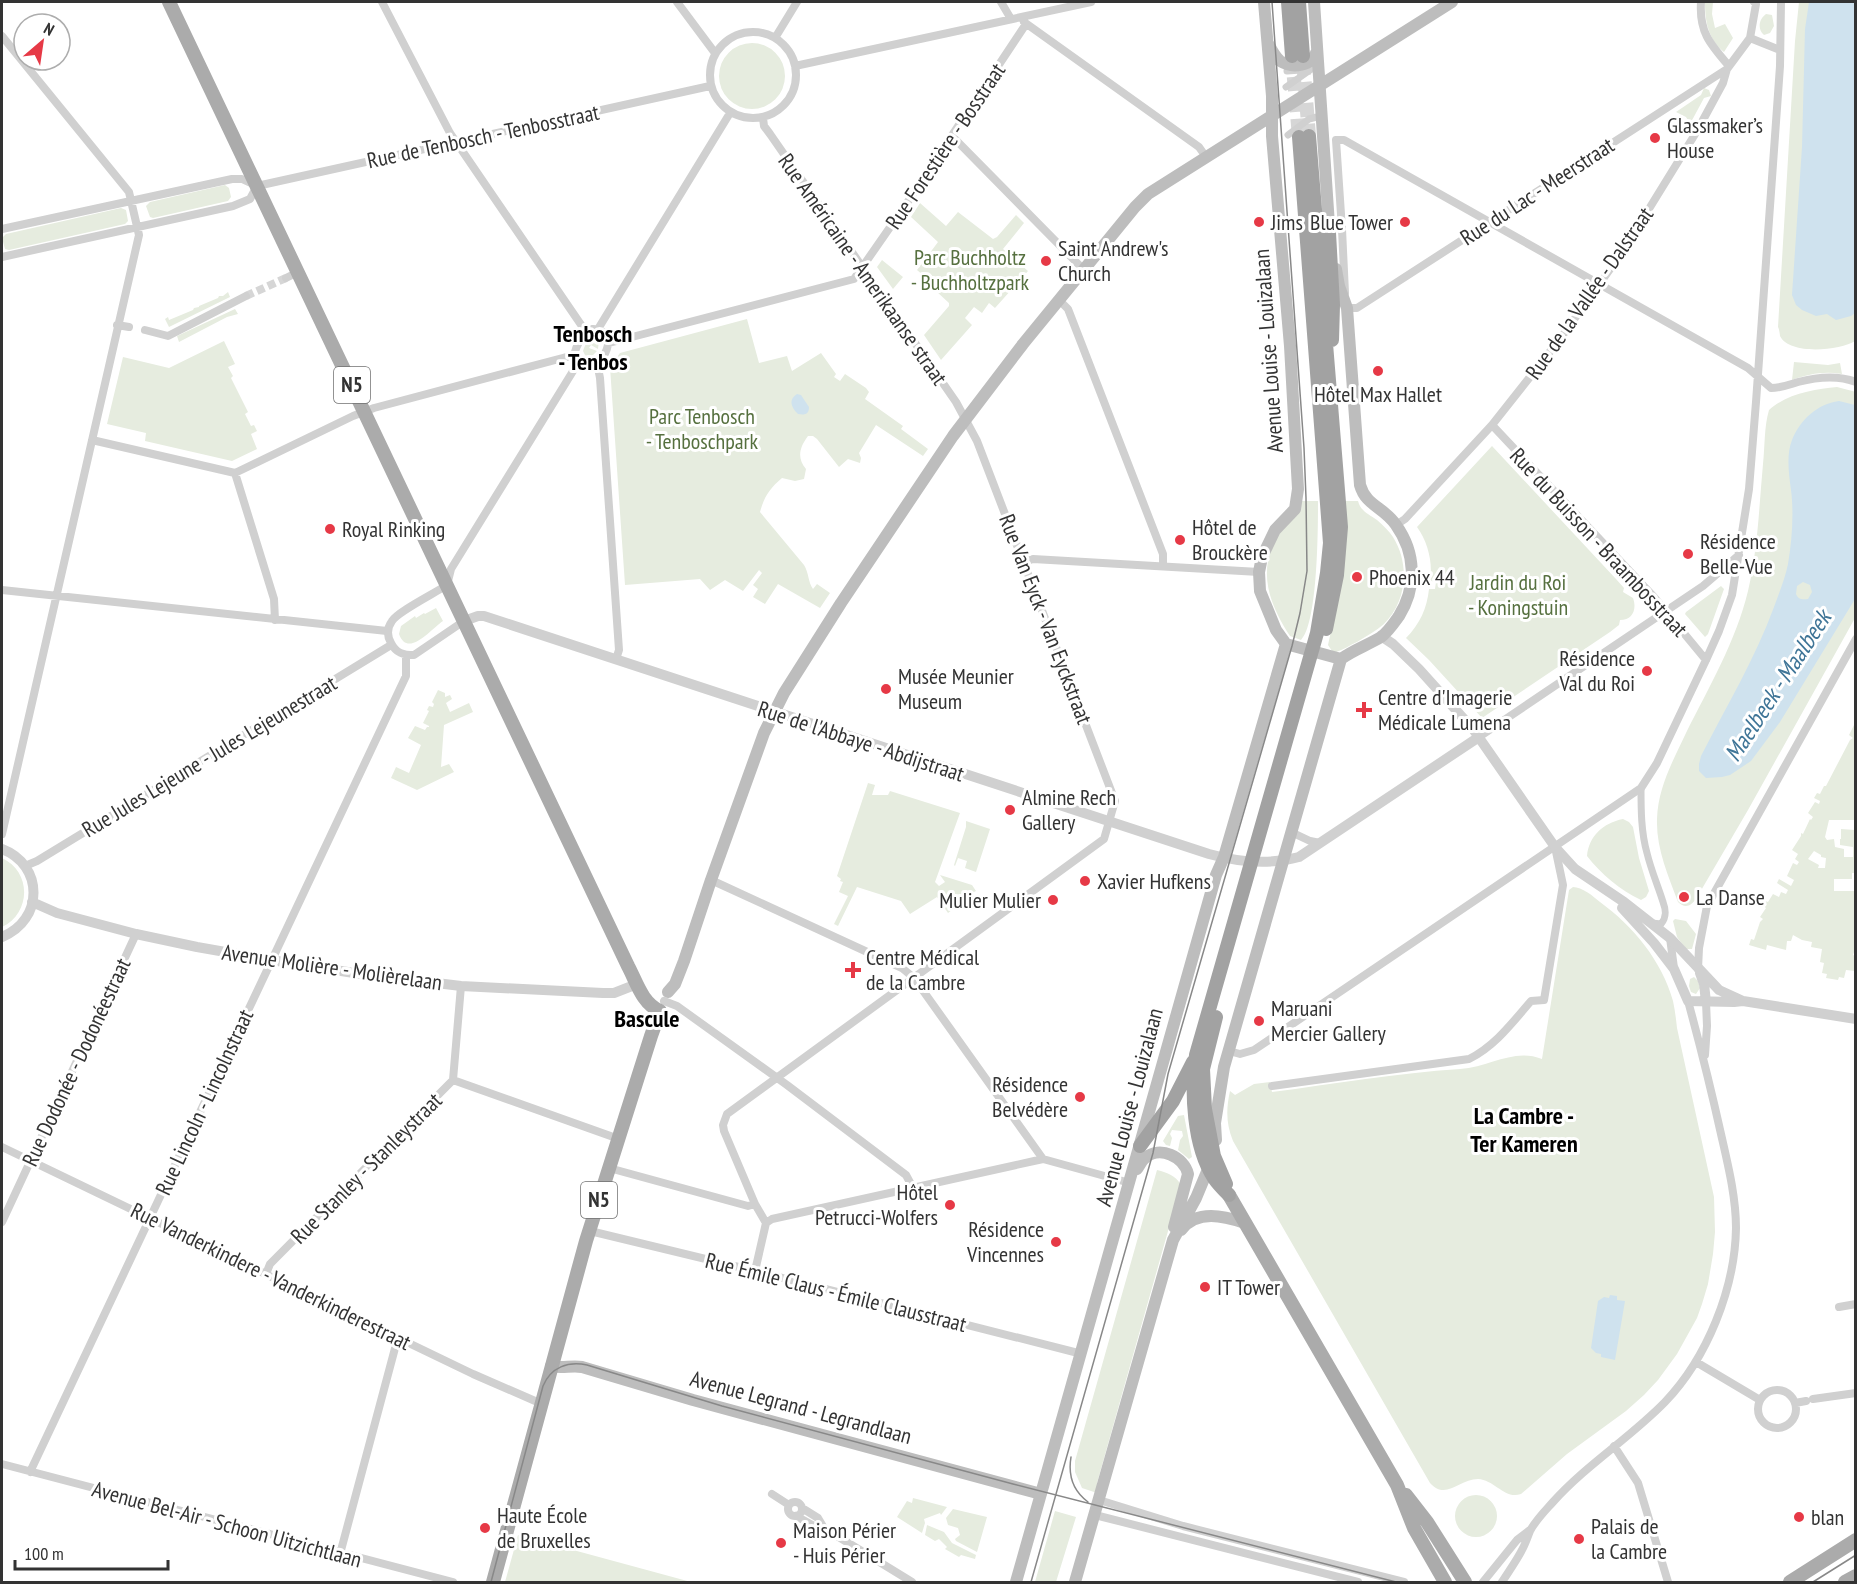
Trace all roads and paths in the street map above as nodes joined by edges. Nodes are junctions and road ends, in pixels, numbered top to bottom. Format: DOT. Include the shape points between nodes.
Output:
graph roads {
  1 [pos="382,2"];
  2 [pos="677,2"];
  3 [pos="797,2"];
  4 [pos="1001,2"];
  5 [pos="1091,2"];
  6 [pos="1264,2"];
  7 [pos="1288,2"];
  8 [pos="1299,2"];
  9 [pos="1314,2"];
  10 [pos="1452,2"];
  11 [pos="1701,2"];
  12 [pos="1781,2"];
  13 [pos="173,3"];
  14 [pos="1755,3"];
  15 [pos="1019,20"];
  16 [pos="2,36"];
  17 [pos="775,38"];
  18 [pos="1750,38"];
  19 [pos="1268,44"];
  20 [pos="1780,50"];
  21 [pos="1317,51"];
  22 [pos="715,53"];
  23 [pos="1292,63"];
  24 [pos="795,66"];
  25 [pos="1728,68"];
  26 [pos="1321,85"];
  27 [pos="710,86"];
  28 [pos="730,113"];
  29 [pos="1273,115"];
  30 [pos="1317,117"];
  31 [pos="763,118"];
  32 [pos="952,136"];
  33 [pos="1299,136"];
  34 [pos="455,142"];
  35 [pos="1206,157"];
  36 [pos="257,186"];
  37 [pos="131,201"];
  38 [pos="1489,222"];
  39 [pos="137,225"];
  40 [pos="2,229"];
  41 [pos="1329,233"];
  42 [pos="2,257"];
  43 [pos="863,268"];
  44 [pos="1084,270"];
  45 [pos="1599,285"];
  46 [pos="246,296"];
  47 [pos="1059,300"];
  48 [pos="1345,304"];
  49 [pos="117,325"];
  50 [pos="129,327"];
  51 [pos="598,329"];
  52 [pos="145,330"];
  53 [pos="586,332"];
  54 [pos="609,343"];
  55 [pos="576,359"];
  56 [pos="597,363"];
  57 [pos="1758,376"];
  58 [pos="1856,382"];
  59 [pos="1330,411"];
  60 [pos="364,412"];
  61 [pos="965,419"];
  62 [pos="1492,425"];
  63 [pos="92,440"];
  64 [pos="235,473"];
  65 [pos="1396,525"];
  66 [pos="1739,555"];
  67 [pos="1024,562"];
  68 [pos="1162,566"];
  69 [pos="1259,572"];
  70 [pos="447,585"];
  71 [pos="2,590"];
  72 [pos="56,596"];
  73 [pos="1666,611"];
  74 [pos="275,620"];
  75 [pos="464,621"];
  76 [pos="387,631"];
  77 [pos="1382,636"];
  78 [pos="1856,639"];
  79 [pos="1286,644"];
  80 [pos="392,645"];
  81 [pos="1315,653"];
  82 [pos="406,655"];
  83 [pos="616,659"];
  84 [pos="1341,659"];
  85 [pos="1706,660"];
  86 [pos="775,713"];
  87 [pos="1479,737"];
  88 [pos="1641,788"];
  89 [pos="1109,821"];
  90 [pos="1291,832"];
  91 [pos="2,834"];
  92 [pos="1320,843"];
  93 [pos="1555,847"];
  94 [pos="2,849"];
  95 [pos="1224,857"];
  96 [pos="1255,862"];
  97 [pos="1283,862"];
  98 [pos="25,866"];
  99 [pos="711,880"];
  100 [pos="1601,888"];
  101 [pos="32,902"];
  102 [pos="1649,922"];
  103 [pos="136,934"];
  104 [pos="2,937"];
  105 [pos="1670,938"];
  106 [pos="271,960"];
  107 [pos="1674,969"];
  108 [pos="1698,969"];
  109 [pos="914,978"];
  110 [pos="637,984"];
  111 [pos="460,986"];
  112 [pos="1743,1000"];
  113 [pos="664,1001"];
  114 [pos="1688,1001"];
  115 [pos="1706,1002"];
  116 [pos="1856,1019"];
  117 [pos="1229,1051"];
  118 [pos="1196,1055"];
  119 [pos="1705,1062"];
  120 [pos="777,1078"];
  121 [pos="453,1080"];
  122 [pos="1272,1086"];
  123 [pos="619,1139"];
  124 [pos="2,1146"];
  125 [pos="1140,1146"];
  126 [pos="1043,1159"];
  127 [pos="30,1160"];
  128 [pos="1211,1162"];
  129 [pos="609,1168"];
  130 [pos="1131,1180"];
  131 [pos="913,1188"];
  132 [pos="1229,1195"];
  133 [pos="755,1204"];
  134 [pos="149,1217"];
  135 [pos="2,1222"];
  136 [pos="766,1223"];
  137 [pos="1245,1223"];
  138 [pos="590,1231"];
  139 [pos="1173,1240"];
  140 [pos="755,1271"];
  141 [pos="266,1274"];
  142 [pos="1856,1304"];
  143 [pos="1839,1307"];
  144 [pos="398,1337"];
  145 [pos="1082,1354"];
  146 [pos="1696,1362"];
  147 [pos="551,1366"];
  148 [pos="1856,1393"];
  149 [pos="1760,1400"];
  150 [pos="1795,1403"];
  151 [pos="542,1404"];
  152 [pos="1614,1446"];
  153 [pos="2,1464"];
  154 [pos="30,1472"];
  155 [pos="1397,1485"];
  156 [pos="772,1494"];
  157 [pos="1041,1494"];
  158 [pos="1099,1500"];
  159 [pos="789,1505"];
  160 [pos="802,1508"];
  161 [pos="1095,1515"];
  162 [pos="796,1516"];
  163 [pos="824,1528"];
  164 [pos="1531,1530"];
  165 [pos="1856,1540"];
  166 [pos="340,1554"];
  167 [pos="1856,1576"];
  168 [pos="453,1582"];
  169 [pos="493,1582"];
  170 [pos="912,1582"];
  171 [pos="1016,1582"];
  172 [pos="1075,1582"];
  173 [pos="1358,1582"];
  174 [pos="1404,1582"];
  175 [pos="1445,1582"];
  176 [pos="1466,1582"];
  177 [pos="1483,1582"];
  178 [pos="1502,1582"];
  179 [pos="1668,1582"];
  180 [pos="1790,1582"];
  181 [pos="1845,1582"];
  1 -- 34 [label="street"];
  2 -- 22 [label="street"];
  3 -- 17 [label="street"];
  4 -- 15 [label="street"];
  5 -- 15 [label="street"];
  6 -- 19 [label="main road, Avenue Louise - Louizalaan"];
  7 -- 23 [label="highway"];
  8 -- 23 [label="highway"];
  9 -- 21 [label="main road"];
  10 -- 26 [label="main road"];
  11 -- 25 [label="street" via="1700,19 1707,39"];
  12 -- 20 [label="street"];
  13 -- 36 [label="main road, N5"];
  14 -- 18 [label="street"];
  15 -- 24 [label="street"];
  15 -- 32 [label="street, Rue Forestière - Bosstraat"];
  15 -- 35 [label="street" via="1199,147"];
  16 -- 37 [label="street" via="129,192"];
  17 -- 22 [label="street" via="756,32 737,35"];
  17 -- 24 [label="street" via="788,50"];
  18 -- 20 [label="street"];
  18 -- 25 [label="street, Rue de la Vallée - Dalstraat"];
  19 -- 21 [label="main road" via="1275,56 1291,65 1310,62"];
  19 -- 29 [label="main road, Avenue Louise - Louizalaan"];
  20 -- 57 [label="street"];
  21 -- 26 [label="main road"];
  22 -- 27 [label="street"];
  23 -- 23 [label="street" via="1287,86 1311,68"];
  24 -- 31 [label="street" via="796,78 789,100"];
  25 -- 38 [label="street, Rue du Lac - Meerstraat"];
  25 -- 45 [label="street, Rue de la Vallée - Dalstraat" via="1681,159"];
  26 -- 29 [label="main road"];
  26 -- 41 [label="main road"];
  27 -- 28 [label="street"];
  27 -- 34 [label="street, Rue de Tenbosch - Tenbosstraat"];
  28 -- 31 [label="street"];
  28 -- 51 [label="street"];
  29 -- 35 [label="main road"];
  29 -- 69 [label="main road, Avenue Louise - Louizalaan" via="1298,489 1295,508 1267,543"];
  30 -- 33 [label="street" via="1309,119"];
  31 -- 43 [label="street, Rue Américaine - Amerikaanse straat" via="764,126"];
  32 -- 43 [label="street, Rue Forestière - Bosstraat"];
  32 -- 44 [label="street"];
  33 -- 59 [label="highway, Avenue Louise - Louizalaan"];
  33 -- 81 [label="highway, Avenue Louise - Louizalaan" via="1330,543"];
  34 -- 36 [label="street, Rue de Tenbosch - Tenbosstraat"];
  34 -- 53 [label="street"];
  35 -- 44 [label="main road" via="1148,194"];
  36 -- 37 [label="street" via="232,179"];
  36 -- 39 [label="street" via="250,199 237,204"];
  36 -- 60 [label="main road, N5" via="292,275"];
  37 -- 39 [label="street"];
  37 -- 40 [label="street"];
  38 -- 45 [label="street"];
  38 -- 48 [label="street, Rue du Lac - Meerstraat" via="1357,308"];
  38 -- 48 [label="street" via="1344,140 1336,140"];
  39 -- 42 [label="street"];
  39 -- 49 [label="street" via="139,235"];
  41 -- 48 [label="main road"];
  41 -- 59 [label="highway" via="1333,306"];
  43 -- 54 [label="street" via="854,279"];
  43 -- 61 [label="street, Rue Américaine - Amerikaanse straat"];
  44 -- 47 [label="main road"];
  45 -- 57 [label="street"];
  45 -- 62 [label="street, Rue de la Vallée - Dalstraat"];
  46 -- 52 [label="street" via="168,336"];
  47 -- 61 [label="main road"];
  47 -- 68 [label="street" via="1068,309 1163,554"];
  48 -- 65 [label="main road" via="1360,485 1363,496"];
  49 -- 50 [label="street"];
  49 -- 63 [label="street"];
  51 -- 53 [label="street"];
  51 -- 54 [label="street"];
  53 -- 55 [label="street" via="576,346"];
  54 -- 56 [label="street"];
  55 -- 56 [label="street" via="590,367"];
  55 -- 60 [label="street"];
  55 -- 70 [label="street" via="452,569"];
  56 -- 83 [label="street" via="619,650"];
  57 -- 58 [label="street" via="1770,388 1813,378 1847,378"];
  57 -- 66 [label="street"];
  59 -- 81 [label="highway, Avenue Louise - Louizalaan" via="1341,527 1332,605"];
  60 -- 64 [label="street"];
  60 -- 70 [label="main road, N5"];
  61 -- 67 [label="street, Rue Van Eyck - Van Eyckstraat"];
  61 -- 86 [label="main road" via="841,603"];
  62 -- 65 [label="street, Rue de la Vallée - Dalstraat"];
  62 -- 73 [label="street, Rue du Buisson - Braambosstraat"];
  63 -- 64 [label="street"];
  63 -- 72 [label="street"];
  64 -- 74 [label="street" via="274,599"];
  65 -- 77 [label="main road" via="1411,557 1412,584 1403,609"];
  66 -- 73 [label="street"];
  66 -- 85 [label="street" via="1732,595"];
  67 -- 68 [label="street" via="1033,559"];
  67 -- 89 [label="street, Rue Van Eyck - Van Eyckstraat" via="1115,801"];
  68 -- 69 [label="street"];
  69 -- 79 [label="main road, Avenue Louise - Louizalaan" via="1267,610"];
  70 -- 75 [label="main road, N5"];
  70 -- 76 [label="street" via="393,618"];
  71 -- 72 [label="street"];
  72 -- 74 [label="street"];
  72 -- 91 [label="street"];
  73 -- 85 [label="street, Rue du Buisson - Braambosstraat"];
  73 -- 87 [label="street"];
  74 -- 76 [label="street"];
  75 -- 82 [label="street" via="414,655"];
  75 -- 83 [label="street, Rue de l'Abbaye - Abdijstraat" via="484,616"];
  75 -- 110 [label="main road, N5"];
  76 -- 80 [label="street"];
  77 -- 84 [label="main road"];
  77 -- 87 [label="street" via="1419,669"];
  78 -- 108 [label="street" via="1707,906"];
  79 -- 81 [label="main road"];
  79 -- 95 [label="main road, Avenue Louise - Louizalaan"];
  80 -- 82 [label="street"];
  80 -- 98 [label="street, Rue Jules Lejeune - Jules Lejeunestraat"];
  81 -- 84 [label="main road"];
  81 -- 96 [label="highway, Avenue Louise - Louizalaan"];
  82 -- 106 [label="street, Rue Lincoln - Lincolnstraat" via="406,676"];
  83 -- 86 [label="street, Rue de l'Abbaye - Abdijstraat"];
  84 -- 90 [label="main road, Avenue Louise - Louizalaan"];
  85 -- 88 [label="street"];
  86 -- 89 [label="street, Rue de l'Abbaye - Abdijstraat"];
  86 -- 99 [label="main road" via="764,733"];
  87 -- 92 [label="street"];
  87 -- 93 [label="street"];
  88 -- 93 [label="street"];
  88 -- 102 [label="street" via="1646,851 1666,915 1661,924"];
  89 -- 95 [label="street, Rue de l'Abbaye - Abdijstraat"];
  89 -- 109 [label="street" via="1104,839"];
  90 -- 92 [label="street"];
  90 -- 97 [label="main road, Avenue Louise - Louizalaan"];
  92 -- 97 [label="street"];
  93 -- 100 [label="street" via="1575,869"];
  93 -- 117 [label="street" via="1254,1050 1240,1054"];
  93 -- 122 [label="street" via="1563,885 1544,1000 1531,1001 1484,1052 1469,1059"];
  94 -- 98 [label="street"];
  95 -- 96 [label="street, Rue de l'Abbaye - Abdijstraat"];
  95 -- 125 [label="main road, Avenue Louise - Louizalaan"];
  96 -- 97 [label="street, Rue de l'Abbaye - Abdijstraat"];
  96 -- 118 [label="highway, Avenue Louise - Louizalaan"];
  96 -- 128 [label="highway, Avenue Louise - Louizalaan" via="1203,1069"];
  97 -- 117 [label="main road, Avenue Louise - Louizalaan"];
  98 -- 101 [label="street" via="32,883"];
  99 -- 109 [label="street" via="902,968"];
  99 -- 113 [label="main road" via="686,952 678,959 668,981"];
  100 -- 102 [label="street"];
  100 -- 107 [label="street"];
  101 -- 103 [label="street, Avenue Molière - Molièrelaan" via="57,913"];
  101 -- 104 [label="street" via="20,925"];
  102 -- 105 [label="street"];
  103 -- 106 [label="street, Avenue Molière - Molièrelaan"];
  103 -- 127 [label="street, Rue Dodonée - Dodonéestraat"];
  105 -- 107 [label="street"];
  105 -- 108 [label="street"];
  106 -- 111 [label="street, Avenue Molière - Molièrelaan"];
  106 -- 134 [label="street, Rue Lincoln - Lincolnstraat"];
  107 -- 114 [label="street"];
  108 -- 112 [label="street" via="1719,990"];
  108 -- 115 [label="street"];
  109 -- 120 [label="street"];
  109 -- 126 [label="street"];
  110 -- 111 [label="street, Avenue Molière - Molièrelaan" via="614,993"];
  110 -- 113 [label="main road, N5" via="652,1007"];
  111 -- 121 [label="street, Rue Stanley - Stanleystraat"];
  112 -- 115 [label="street"];
  112 -- 116 [label="street"];
  113 -- 120 [label="street" via="677,1006"];
  113 -- 123 [label="main road, N5"];
  114 -- 115 [label="street"];
  114 -- 119 [label="street"];
  115 -- 119 [label="street"];
  117 -- 128 [label="main road, Avenue Louise - Louizalaan" via="1222,1073"];
  118 -- 125 [label="highway" via="1173,1101"];
  118 -- 128 [label="highway, Avenue Louise - Louizalaan" via="1195,1111 1200,1144"];
  119 -- 146 [label="street" via="1730,1175 1736,1229 1724,1298"];
  120 -- 131 [label="street" via="906,1175"];
  120 -- 133 [label="street" via="727,1114 723,1125"];
  121 -- 123 [label="street"];
  121 -- 141 [label="street, Rue Stanley - Stanleystraat" via="270,1264"];
  123 -- 129 [label="main road, N5"];
  124 -- 127 [label="street, Rue Vanderkindere - Vanderkinderestraat"];
  125 -- 130 [label="main road, Avenue Louise - Louizalaan"];
  126 -- 130 [label="street"];
  126 -- 131 [label="street"];
  127 -- 134 [label="street, Rue Vanderkindere - Vanderkinderestraat"];
  127 -- 135 [label="street, Rue Dodonée - Dodonéestraat"];
  128 -- 132 [label="highway, Avenue Louise - Louizalaan"];
  128 -- 139 [label="main road, Avenue Louise - Louizalaan"];
  129 -- 133 [label="street" via="748,1206"];
  129 -- 138 [label="main road, N5"];
  130 -- 139 [label="main road" via="1144,1158 1157,1152 1178,1159 1186,1167 1188,1174"];
  130 -- 145 [label="main road, Avenue Louise - Louizalaan"];
  131 -- 136 [label="street"];
  132 -- 137 [label="main road"];
  133 -- 136 [label="street"];
  134 -- 141 [label="street, Rue Vanderkindere - Vanderkinderestraat"];
  134 -- 154 [label="street, Rue Lincoln - Lincolnstraat"];
  136 -- 140 [label="street"];
  137 -- 139 [label="main road" via="1222,1215 1194,1218"];
  137 -- 155 [label="main road"];
  138 -- 140 [label="street, Rue Émile Claus - Émile Clausstraat"];
  138 -- 147 [label="main road, N5"];
  139 -- 158 [label="main road, Avenue Louise - Louizalaan"];
  140 -- 145 [label="street, Rue Émile Claus - Émile Clausstraat"];
  141 -- 144 [label="street, Rue Vanderkindere - Vanderkinderestraat"];
  142 -- 143 [label="street"];
  144 -- 151 [label="street, Rue Vanderkindere - Vanderkinderestraat"];
  144 -- 166 [label="street"];
  145 -- 157 [label="main road, Avenue Louise - Louizalaan"];
  146 -- 149 [label="street"];
  146 -- 152 [label="street" via="1665,1402"];
  147 -- 151 [label="main road, N5"];
  147 -- 157 [label="main road, Avenue Legrand - Legrandlaan" via="582,1367"];
  148 -- 150 [label="street"];
  149 -- 150 [label="street" via="1775,1390 1783,1391"];
  149 -- 150 [label="street" via="1761,1419 1776,1428 1792,1421"];
  151 -- 169 [label="main road, N5"];
  152 -- 164 [label="street" via="1569,1485"];
  152 -- 179 [label="street" via="1638,1483"];
  153 -- 154 [label="street, Avenue Bel-Air - Schoon Uitzichtlaan"];
  154 -- 166 [label="street, Avenue Bel-Air - Schoon Uitzichtlaan"];
  155 -- 175 [label="main road" via="1414,1528"];
  155 -- 176 [label="main road"];
  156 -- 159 [label="street"];
  157 -- 171 [label="main road, Avenue Louise - Louizalaan"];
  158 -- 161 [label="main road, Avenue Louise - Louizalaan"];
  158 -- 174 [label="street" via="1183,1526"];
  159 -- 160 [label="street" via="796,1502"];
  159 -- 162 [label="street" via="789,1513"];
  160 -- 162 [label="street"];
  160 -- 163 [label="street" via="818,1518"];
  161 -- 172 [label="main road, Avenue Louise - Louizalaan"];
  161 -- 173 [label="street"];
  162 -- 163 [label="street"];
  163 -- 170 [label="street"];
  164 -- 177 [label="street" via="1517,1540"];
  164 -- 178 [label="street"];
  165 -- 180 [label="main road"];
  166 -- 168 [label="street, Avenue Bel-Air - Schoon Uitzichtlaan"];
  167 -- 181 [label="main road"];
}
